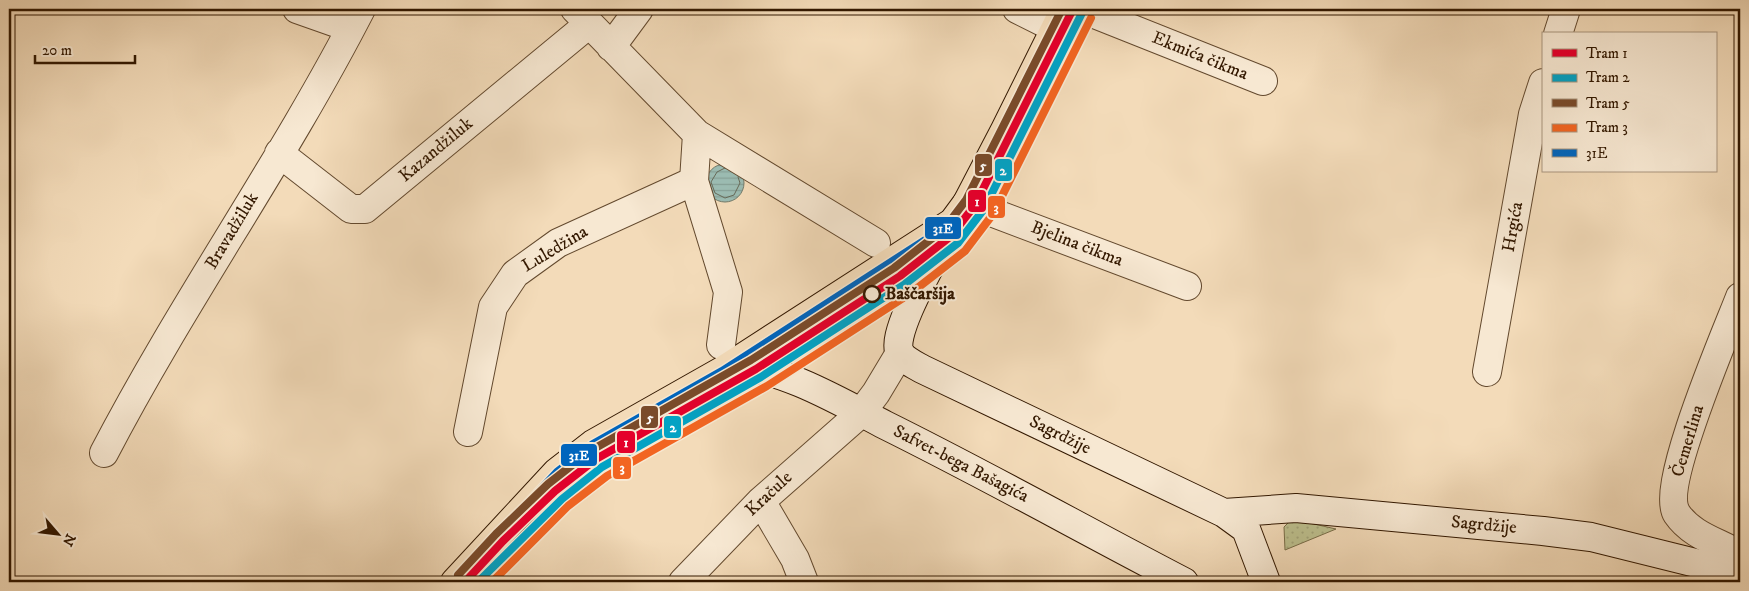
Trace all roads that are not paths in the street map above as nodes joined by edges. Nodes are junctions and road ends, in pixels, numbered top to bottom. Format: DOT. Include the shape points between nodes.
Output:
graph roads {
  1 [pos="297,9"];
  2 [pos="639,9"];
  3 [pos="1016,9"];
  4 [pos="1082,9"];
  5 [pos="1566,9"];
  6 [pos="582,16"];
  7 [pos="1060,18"];
  8 [pos="356,19"];
  9 [pos="1559,32"];
  10 [pos="611,47"];
  11 [pos="1263,81"];
  12 [pos="1542,86"];
  13 [pos="697,134"];
  14 [pos="279,153"];
  15 [pos="694,181"];
  16 [pos="960,212"];
  17 [pos="876,243"];
  18 [pos="1187,286"];
  19 [pos="1740,297"];
  20 [pos="900,353"];
  21 [pos="726,355"];
  22 [pos="1487,372"];
  23 [pos="861,413"];
  24 [pos="468,432"];
  25 [pos="104,453"];
  26 [pos="761,501"];
  27 [pos="1224,512"];
  28 [pos="1740,555"];
  29 [pos="799,571"];
  30 [pos="1740,574"];
  31 [pos="455,582"];
  32 [pos="684,582"];
  33 [pos="1184,582"];
  34 [pos="1266,582"];
  1 -- 8 [label="street"];
  2 -- 10 [label="street"];
  3 -- 7 [label="street"];
  4 -- 11 [label="street, Ekmića čikma"];
  5 -- 9 [label="street"];
  6 -- 10 [label="street"];
  6 -- 14 [label="street, Kazandžiluk" via="365,209 351,209"];
  7 -- 16 [label="main road"];
  8 -- 14 [label="street, Bravadžiluk"];
  10 -- 13 [label="street"];
  12 -- 22 [label="street, Hrgića" via="1533,114"];
  13 -- 15 [label="street"];
  13 -- 17 [label="street"];
  14 -- 25 [label="street, Bravadžiluk" via="132,400"];
  15 -- 21 [label="street" via="728,292"];
  15 -- 24 [label="street, Luledžina" via="558,243 515,274 493,307"];
  16 -- 18 [label="street, Bjelina čikma"];
  16 -- 20 [label="street" via="904,317 897,344"];
  16 -- 21 [label="main road"];
  19 -- 28 [label="street, Čemerlina" via="1692,422 1673,492 1676,512 1683,521 1698,535"];
  20 -- 23 [label="street"];
  20 -- 27 [label="street, Sagrdžije" via="922,368"];
  21 -- 23 [label="street, Safvet-bega Bašagića" via="744,366 783,378"];
  21 -- 31 [label="main road" via="593,444 557,472"];
  23 -- 26 [label="street, Kračule"];
  23 -- 33 [label="street, Safvet-bega Bašagića" via="966,465"];
  26 -- 29 [label="street"];
  26 -- 32 [label="street, Kračule"];
  27 -- 30 [label="street, Sagrdžije" via="1296,508 1543,531 1590,537"];
  27 -- 34 [label="street, Sagrdžije" via="1246,529"];
}
